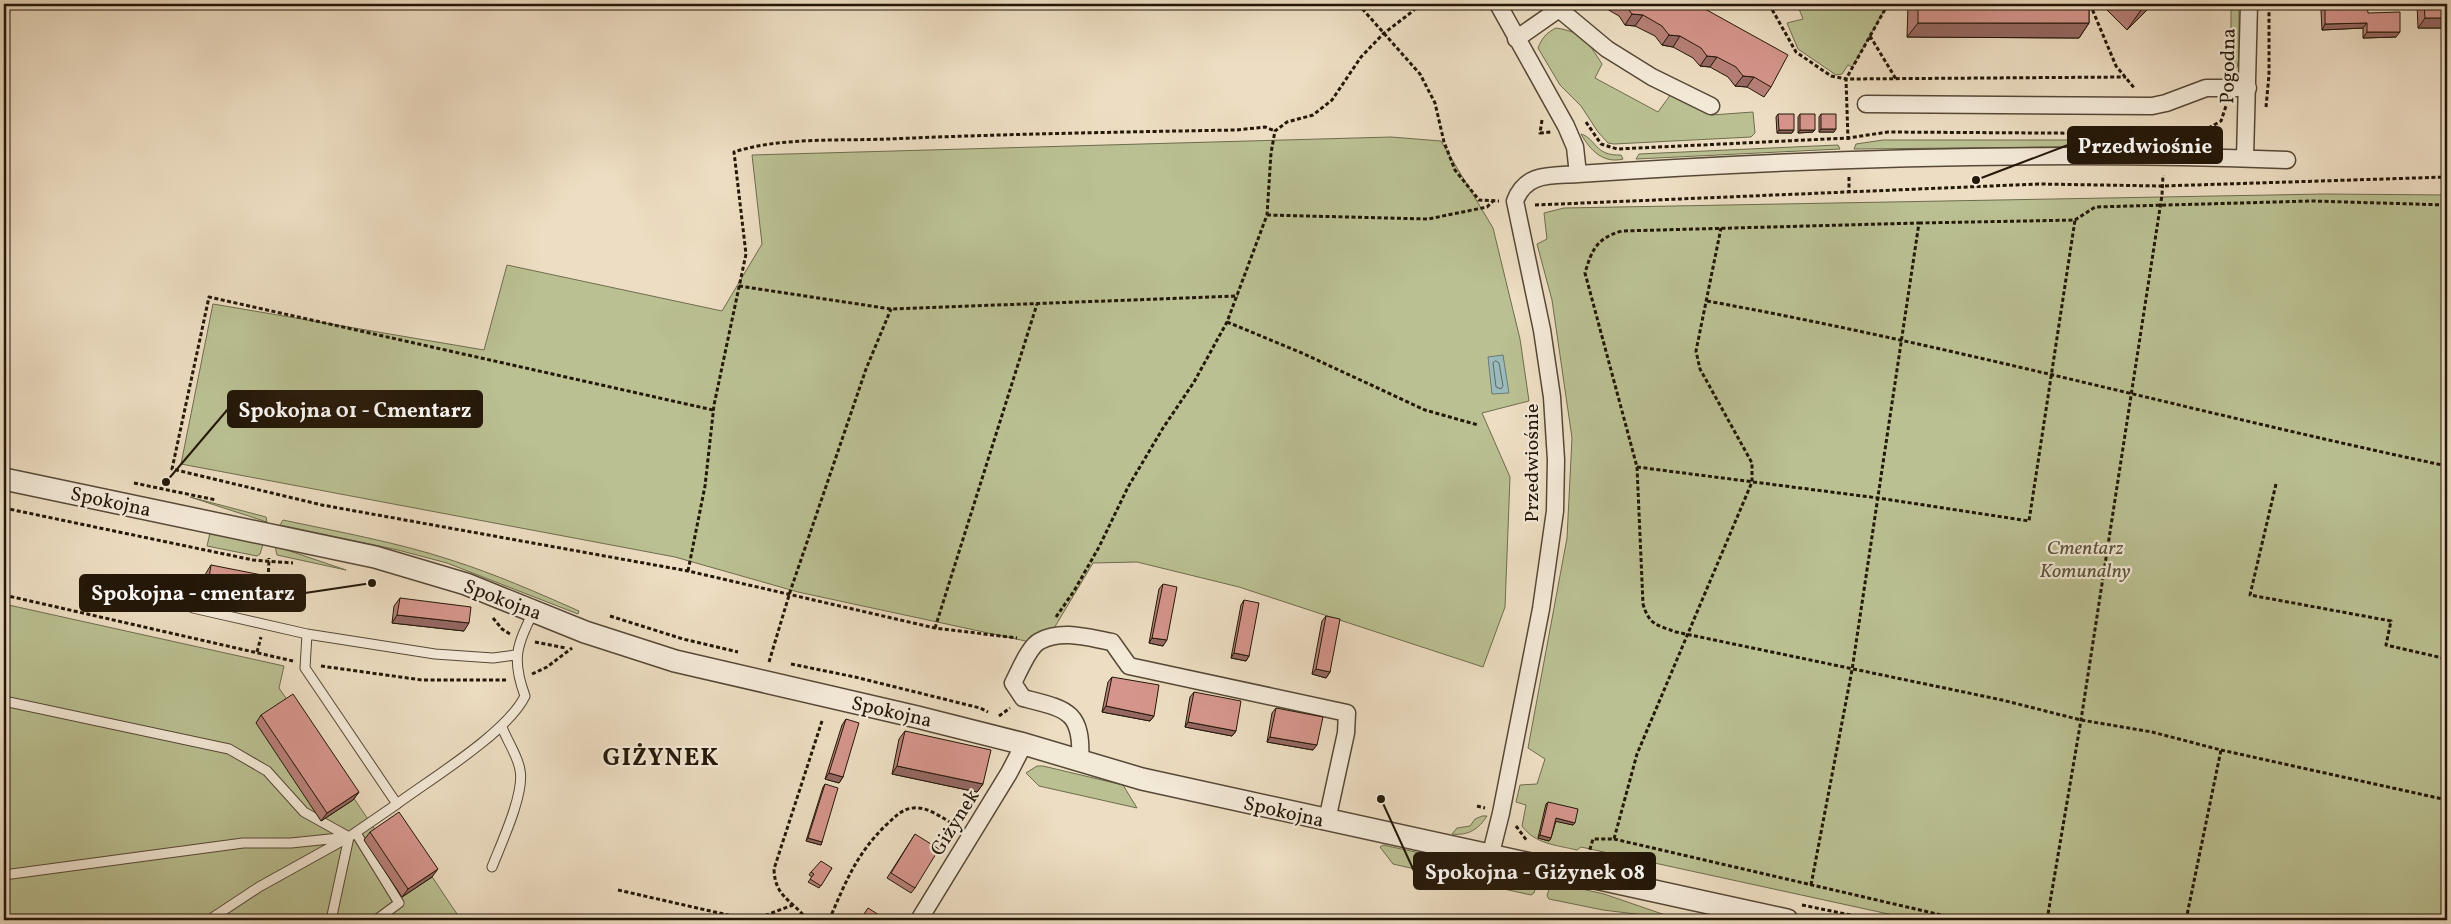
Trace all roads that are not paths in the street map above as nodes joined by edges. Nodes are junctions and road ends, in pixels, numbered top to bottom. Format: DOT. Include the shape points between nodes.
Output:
graph roads {
  1 [pos="1498,4"];
  2 [pos="2249,4"];
  3 [pos="1560,7"];
  4 [pos="1516,39"];
  5 [pos="2248,88"];
  6 [pos="1866,104"];
  7 [pos="1711,106"];
  8 [pos="2245,158"];
  9 [pos="2287,160"];
  10 [pos="1578,174"];
  11 [pos="4,479"];
  12 [pos="193,608"];
  13 [pos="534,610"];
  14 [pos="307,634"];
  15 [pos="515,655"];
  16 [pos="4,701"];
  17 [pos="502,728"];
  18 [pos="1024,744"];
  19 [pos="1080,761"];
  20 [pos="397,804"];
  21 [pos="1327,820"];
  22 [pos="353,835"];
  23 [pos="1490,856"];
  24 [pos="492,867"];
  25 [pos="4,875"];
  26 [pos="209,920"];
  27 [pos="331,920"];
  28 [pos="376,920"];
  29 [pos="919,920"];
  30 [pos="1787,920"];
  1 -- 4 [label="street"];
  2 -- 5 [label="street, Pogodna"];
  3 -- 4 [label="street"];
  3 -- 7 [label="street" via="1607,49 1652,77"];
  4 -- 10 [label="street" via="1566,126 1575,147"];
  5 -- 6 [label="street" via="2206,88 2152,106"];
  5 -- 8 [label="street, Pogodna"];
  8 -- 9 [label="street"];
  8 -- 10 [label="street" via="1847,160"];
  10 -- 23 [label="street, Przedwiośnie" via="1536,178 1525,183 1515,202 1542,330 1552,397 1556,511 1541,609"];
  11 -- 13 [label="street, Spokojna" via="375,557 466,584"];
  12 -- 14 [label="lane"];
  13 -- 15 [label="lane"];
  13 -- 18 [label="street, Spokojna" via="585,632 675,661"];
  14 -- 15 [label="lane" via="435,654 493,658"];
  14 -- 20 [label="lane" via="305,668"];
  15 -- 17 [label="lane" via="525,696"];
  16 -- 22 [label="lane" via="229,749 267,771 304,812"];
  17 -- 20 [label="lane"];
  17 -- 24 [label="lane" via="521,773 517,798"];
  18 -- 19 [label="street, Spokojna"];
  18 -- 29 [label="street, Giżynek"];
  19 -- 21 [label="street, Spokojna" via="1142,779"];
  19 -- 21 [label="street" via="1081,744 1076,724 1068,712 1023,698 1013,683 1039,641 1069,634 1112,642 1129,666 1347,713 1346,733"];
  20 -- 22 [label="lane"];
  21 -- 23 [label="street, Spokojna"];
  22 -- 25 [label="lane" via="291,843 243,843"];
  22 -- 26 [label="lane" via="259,887"];
  22 -- 27 [label="lane"];
  22 -- 28 [label="lane" via="399,903"];
  23 -- 30 [label="street, Spokojna"];
}
